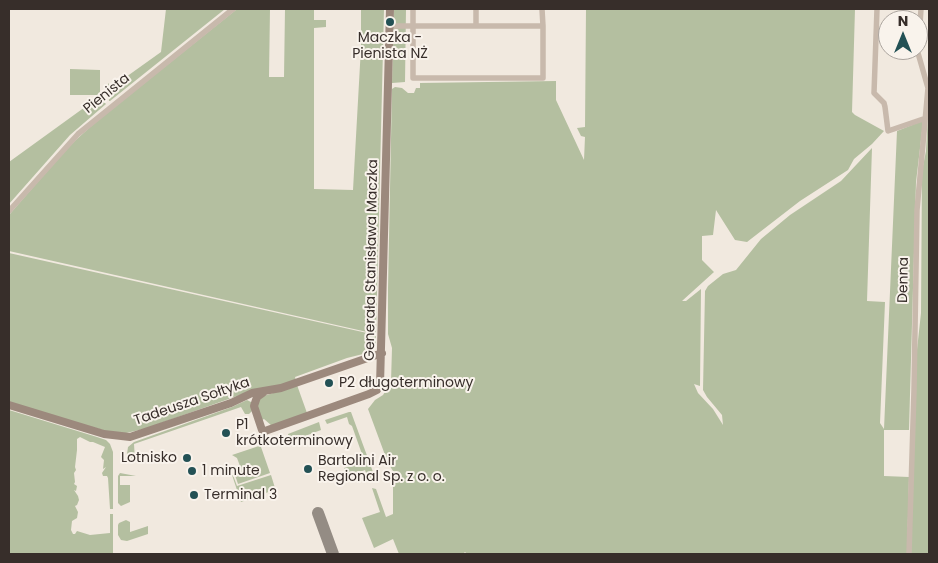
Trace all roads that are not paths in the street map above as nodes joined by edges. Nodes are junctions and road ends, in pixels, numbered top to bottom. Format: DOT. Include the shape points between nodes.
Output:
graph roads {
  1 [pos="233,9"];
  2 [pos="390,9"];
  3 [pos="412,9"];
  4 [pos="476,9"];
  5 [pos="542,9"];
  6 [pos="877,9"];
  7 [pos="921,9"];
  8 [pos="390,26"];
  9 [pos="412,26"];
  10 [pos="476,26"];
  11 [pos="543,26"];
  12 [pos="928,95"];
  13 [pos="926,118"];
  14 [pos="9,211"];
  15 [pos="382,353"];
  16 [pos="264,392"];
  17 [pos="240,399"];
  18 [pos="254,403"];
  19 [pos="9,406"];
  20 [pos="909,554"];
  1 -- 14 [label="street, Pienista" via="78,134"];
  2 -- 8 [label="street, Generała Stanisława Maczka"];
  3 -- 9 [label="street"];
  4 -- 10 [label="street"];
  5 -- 11 [label="street"];
  6 -- 13 [label="street" via="874,93 884,103 888,131"];
  7 -- 12 [label="street, Denna" via="918,49"];
  8 -- 9 [label="street"];
  8 -- 15 [label="street, Generała Stanisława Maczka"];
  9 -- 10 [label="street"];
  9 -- 11 [label="street" via="412,78 543,78"];
  10 -- 11 [label="street"];
  12 -- 13 [label="street, Denna"];
  13 -- 20 [label="street, Denna" via="917,210"];
  15 -- 16 [label="street, Tadeusza Sołtyka"];
  15 -- 18 [label="street, Generała Stanisława Maczka" via="381,382 374,392 263,431"];
  16 -- 17 [label="street, Tadeusza Sołtyka"];
  16 -- 18 [label="street"];
  17 -- 18 [label="street"];
  17 -- 19 [label="street, Tadeusza Sołtyka" via="140,435 125,437 104,434"];
}
